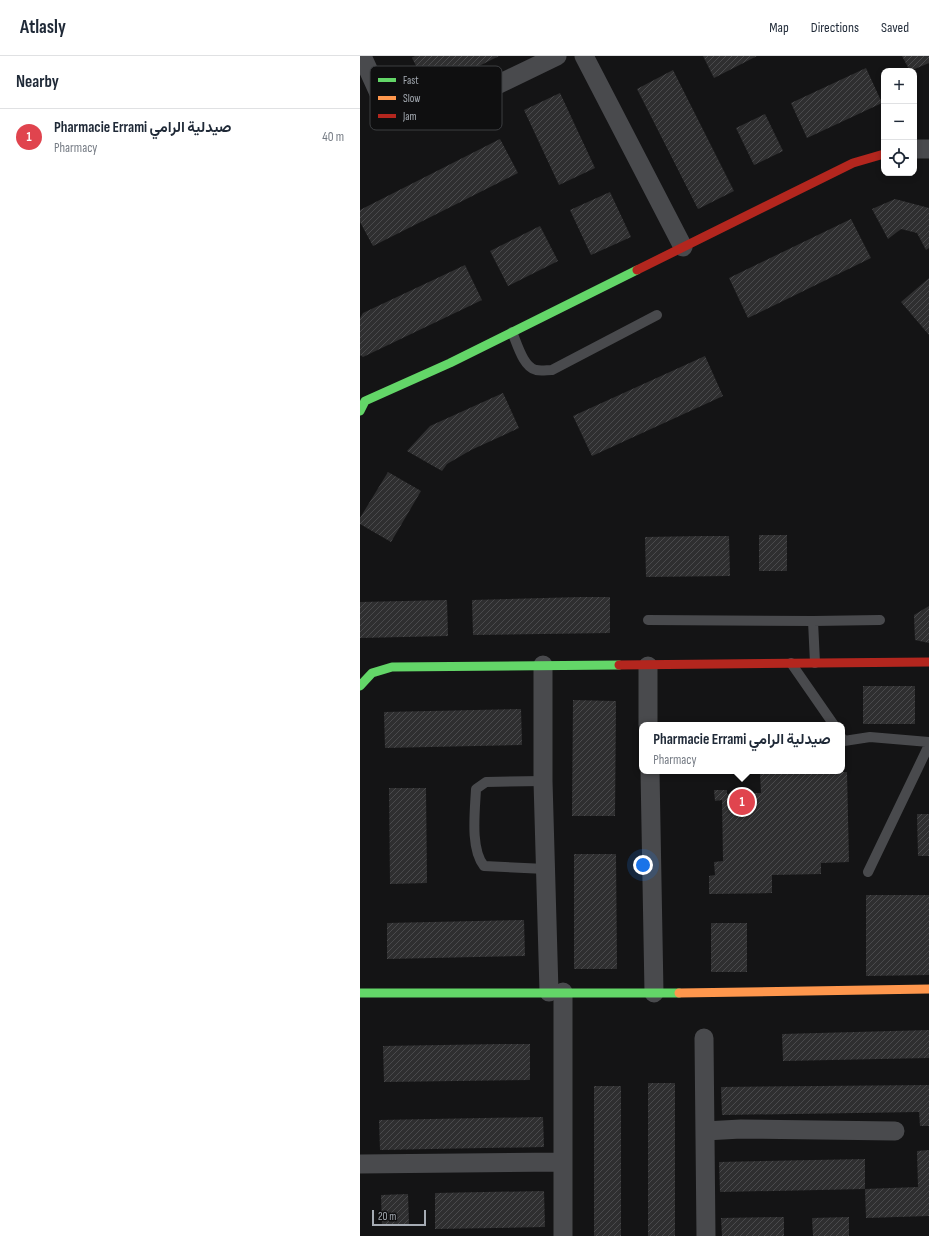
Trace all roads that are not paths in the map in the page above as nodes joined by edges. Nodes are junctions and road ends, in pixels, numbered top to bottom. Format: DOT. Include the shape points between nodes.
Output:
graph roads {
  1 [pos="362,56"];
  2 [pos="557,56"];
  3 [pos="584,56"];
  4 [pos="370,74"];
  5 [pos="502,82"];
  6 [pos="881,155"];
  7 [pos="683,247"];
  8 [pos="658,315"];
  9 [pos="512,332"];
  10 [pos="362,404"];
  11 [pos="648,620"];
  12 [pos="880,620"];
  13 [pos="813,621"];
  14 [pos="929,662"];
  15 [pos="791,663"];
  16 [pos="815,663"];
  17 [pos="542,665"];
  18 [pos="648,666"];
  19 [pos="360,686"];
  20 [pos="648,722"];
  21 [pos="832,722"];
  22 [pos="845,740"];
  23 [pos="929,744"];
  24 [pos="650,774"];
  25 [pos="543,781"];
  26 [pos="546,869"];
  27 [pos="868,872"];
  28 [pos="929,989"];
  29 [pos="556,992"];
  30 [pos="360,993"];
  31 [pos="654,993"];
  32 [pos="704,1038"];
  33 [pos="705,1131"];
  34 [pos="895,1131"];
  35 [pos="562,1162"];
  36 [pos="360,1164"];
  37 [pos="563,1236"];
  38 [pos="706,1236"];
  1 -- 4 [label="street"];
  2 -- 5 [label="street"];
  3 -- 7 [label="street"];
  6 -- 7 [label="street" via="853,163"];
  7 -- 9 [label="street"];
  8 -- 9 [label="lane" via="552,370 531,368"];
  9 -- 10 [label="street"];
  11 -- 13 [label="lane"];
  12 -- 13 [label="lane"];
  13 -- 16 [label="lane"];
  14 -- 16 [label="street"];
  15 -- 16 [label="street"];
  15 -- 18 [label="street"];
  15 -- 21 [label="lane"];
  17 -- 18 [label="street"];
  17 -- 19 [label="street" via="392,667 372,673"];
  17 -- 25 [label="street"];
  18 -- 20 [label="street"];
  22 -- 23 [label="lane" via="870,737"];
  23 -- 27 [label="lane"];
  24 -- 31 [label="street"];
  25 -- 26 [label="street"];
  25 -- 26 [label="lane" via="486,782 476,789 475,818 477,854 484,866"];
  26 -- 29 [label="street"];
  28 -- 31 [label="street"];
  29 -- 30 [label="street"];
  29 -- 31 [label="street"];
  29 -- 35 [label="street"];
  32 -- 33 [label="street"];
  33 -- 34 [label="street"];
  33 -- 38 [label="street"];
  35 -- 36 [label="street"];
  35 -- 37 [label="street"];
}
